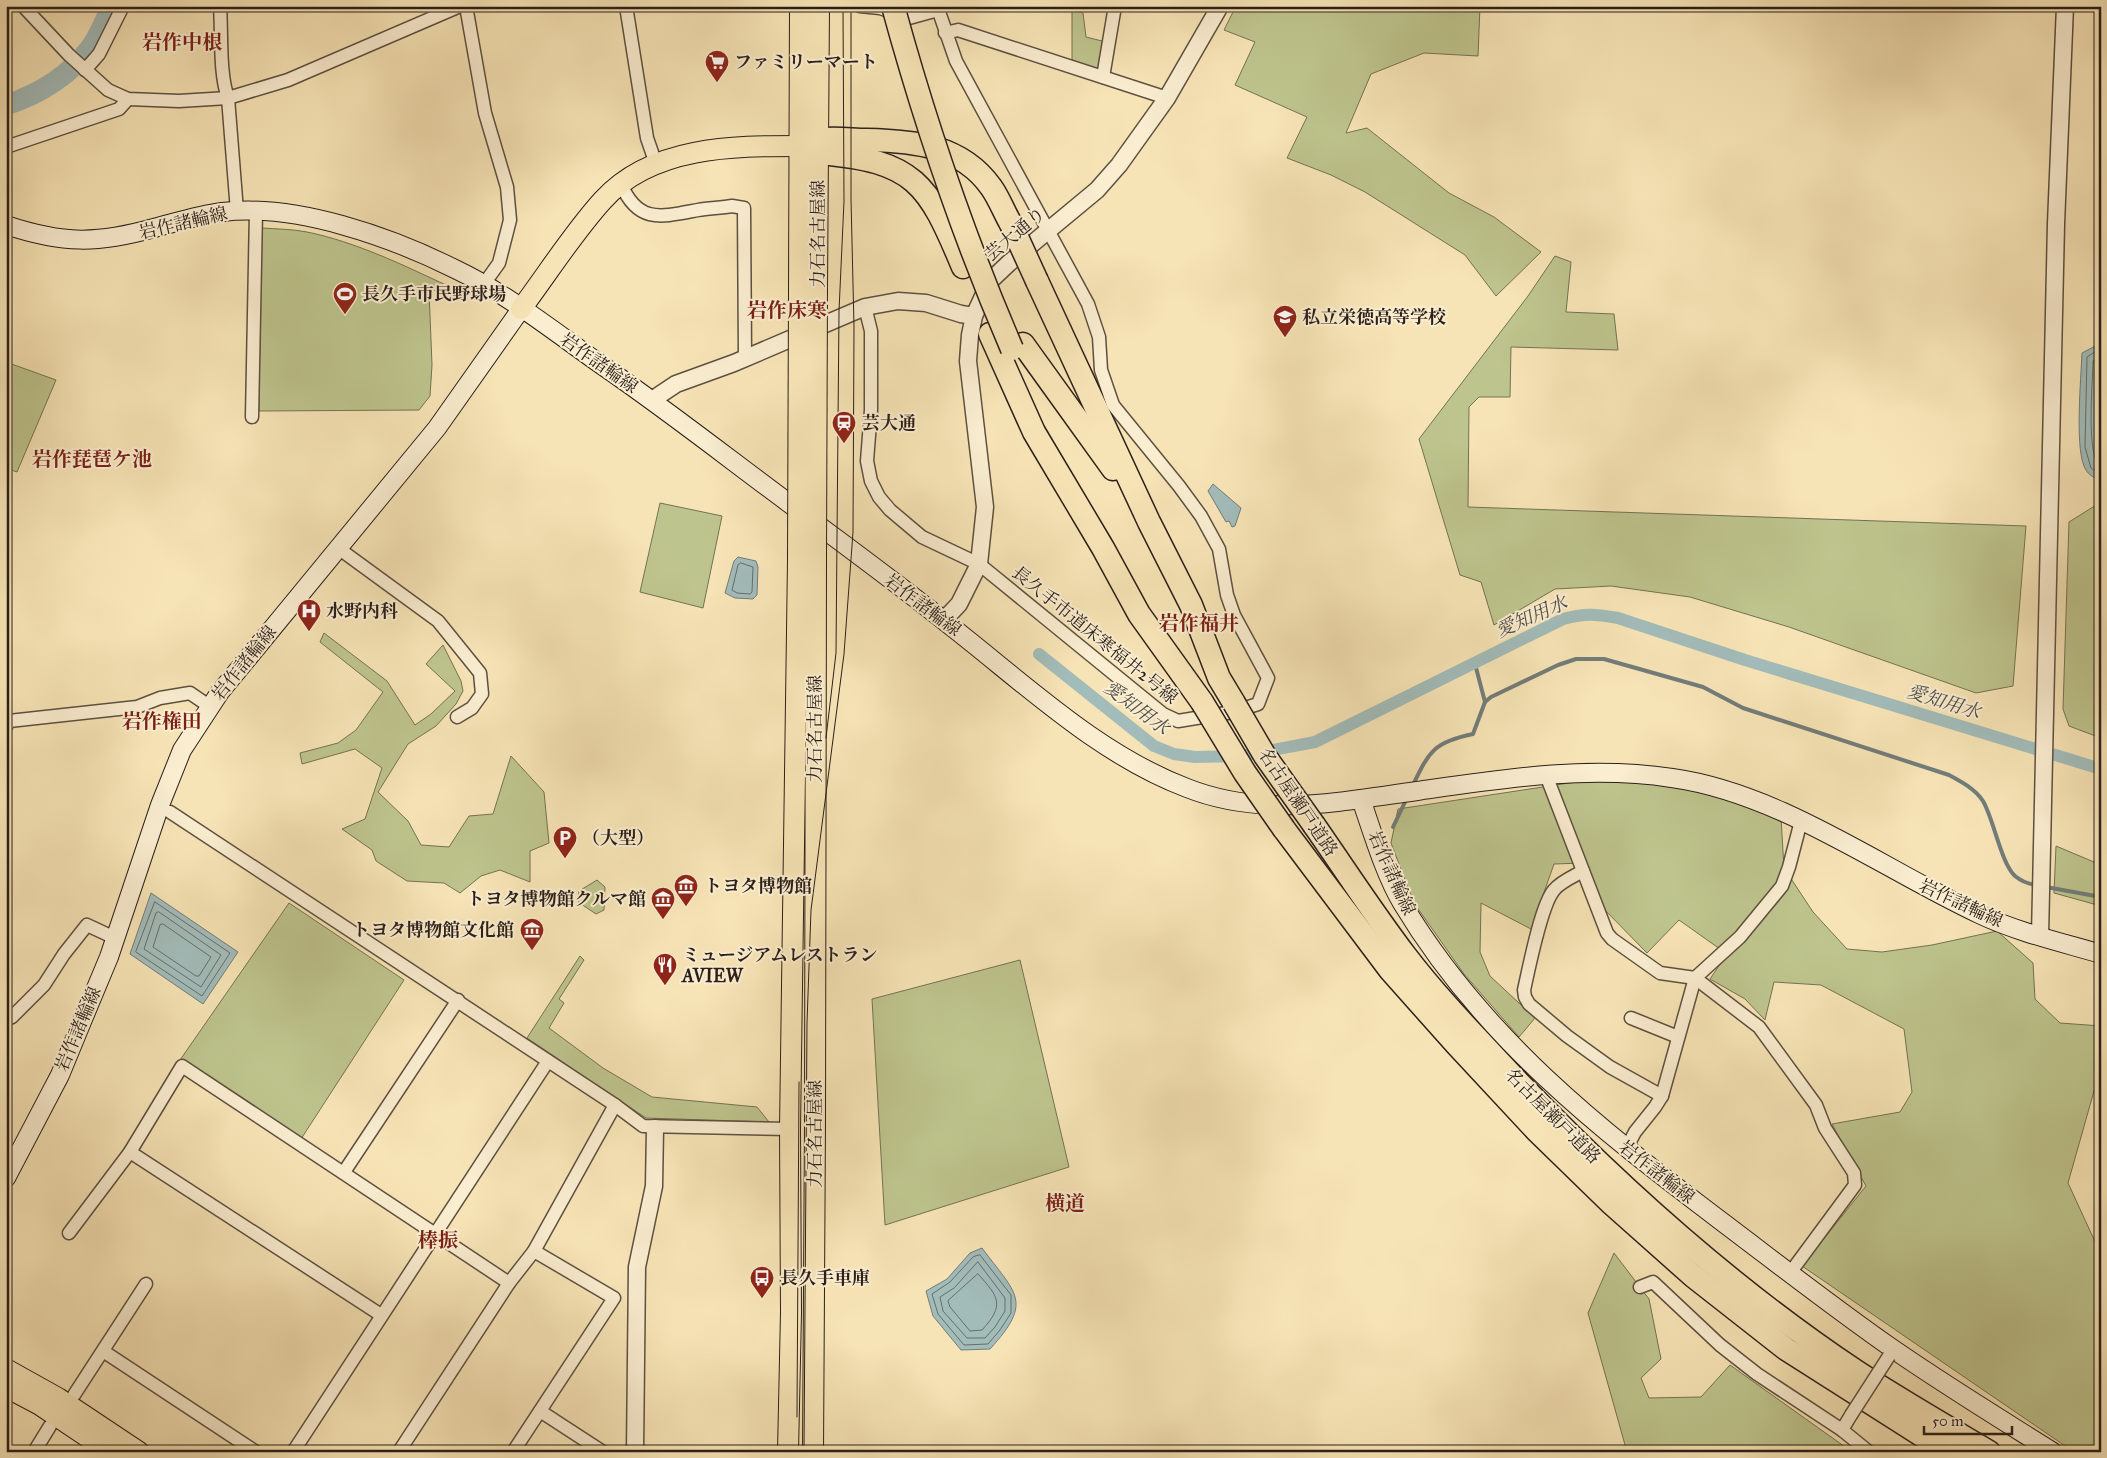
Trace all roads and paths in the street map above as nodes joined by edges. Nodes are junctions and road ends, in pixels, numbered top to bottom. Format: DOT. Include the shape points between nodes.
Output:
graph roads {
  1 [pos="23,6"];
  2 [pos="123,6"];
  3 [pos="220,6"];
  4 [pos="460,6"];
  5 [pos="466,6"];
  6 [pos="626,6"];
  7 [pos="800,6"];
  8 [pos="818,6"];
  9 [pos="860,6"];
  10 [pos="893,6"];
  11 [pos="902,6"];
  12 [pos="1115,6"];
  13 [pos="1220,6"];
  14 [pos="2065,6"];
  15 [pos="937,8"];
  16 [pos="946,33"];
  17 [pos="85,70"];
  18 [pos="1103,77"];
  19 [pos="228,98"];
  20 [pos="1167,98"];
  21 [pos="128,99"];
  22 [pos="812,146"];
  23 [pos="6,147"];
  24 [pos="656,164"];
  25 [pos="621,184"];
  26 [pos="236,211"];
  27 [pos="256,211"];
  28 [pos="6,225"];
  29 [pos="1047,232"];
  30 [pos="484,284"];
  31 [pos="865,306"];
  32 [pos="522,310"];
  33 [pos="974,316"];
  34 [pos="1018,346"];
  35 [pos="745,358"];
  36 [pos="652,400"];
  37 [pos="252,417"];
  38 [pos="1149,522"];
  39 [pos="338,548"];
  40 [pos="1103,548"];
  41 [pos="979,564"];
  42 [pos="944,620"];
  43 [pos="806,633"];
  44 [pos="209,706"];
  45 [pos="457,717"];
  46 [pos="6,727"];
  47 [pos="1546,774"];
  48 [pos="1361,799"];
  49 [pos="170,812"];
  50 [pos="1801,820"];
  51 [pos="1583,871"];
  52 [pos="2040,936"];
  53 [pos="115,938"];
  54 [pos="2101,954"];
  55 [pos="1695,978"];
  56 [pos="458,1000"];
  57 [pos="1632,1018"];
  58 [pos="6,1020"];
  59 [pos="1678,1037"];
  60 [pos="548,1062"];
  61 [pos="1662,1096"];
  62 [pos="615,1105"];
  63 [pos="655,1128"];
  64 [pos="790,1129"];
  65 [pos="1626,1149"];
  66 [pos="130,1152"];
  67 [pos="344,1172"];
  68 [pos="6,1178"];
  69 [pos="69,1233"];
  70 [pos="437,1233"];
  71 [pos="534,1251"];
  72 [pos="1790,1273"];
  73 [pos="509,1283"];
  74 [pos="146,1284"];
  75 [pos="1640,1287"];
  76 [pos="381,1315"];
  77 [pos="103,1351"];
  78 [pos="1891,1353"];
  79 [pos="6,1368"];
  80 [pos="6,1387"];
  81 [pos="74,1395"];
  82 [pos="540,1411"];
  83 [pos="50,1426"];
  84 [pos="1842,1430"];
  85 [pos="400,1450"];
  86 [pos="34,1452"];
  87 [pos="110,1452"];
  88 [pos="139,1452"];
  89 [pos="256,1452"];
  90 [pos="293,1452"];
  91 [pos="513,1452"];
  92 [pos="603,1452"];
  93 [pos="635,1452"];
  94 [pos="788,1452"];
  95 [pos="812,1452"];
  96 [pos="1869,1452"];
  97 [pos="1948,1452"];
  98 [pos="1989,1452"];
  99 [pos="2053,1452"];
  1 -- 17 [label="street"];
  2 -- 17 [label="street" via="100,54"];
  3 -- 19 [label="street"];
  4 -- 19 [label="street" via="288,80"];
  5 -- 30 [label="street" via="480,88 507,187 510,220 499,263"];
  6 -- 24 [label="street" via="648,138"];
  7 -- 22 [label="main road, 力石名古屋線"];
  8 -- 22 [label="main road, 力石名古屋線"];
  9 -- 15 [label="street" via="880,8 909,18"];
  10 -- 34 [label="highway, bridge" via="947,178 983,277"];
  11 -- 34 [label="highway" via="934,110"];
  12 -- 18 [label="street"];
  13 -- 20 [label="street, 芸大通り"];
  14 -- 52 [label="street" via="2056,224"];
  15 -- 16 [label="street"];
  16 -- 18 [label="street" via="958,30"];
  16 -- 29 [label="street" via="956,61"];
  17 -- 21 [label="street" via="108,90"];
  18 -- 20 [label="street"];
  19 -- 21 [label="street" via="179,101"];
  19 -- 26 [label="street"];
  20 -- 29 [label="street, 芸大通り" via="1097,190"];
  21 -- 23 [label="street" via="120,109"];
  22 -- 24 [label="main road" via="719,148"];
  22 -- 38 [label="highway, bridge" via="894,141 928,145 958,156 981,175 1011,224"];
  22 -- 40 [label="highway" via="878,161 906,176 929,197 938,210 1034,432"];
  22 -- 43 [label="main road, 力石名古屋線, bridge"];
  24 -- 25 [label="main road"];
  25 -- 32 [label="main road" via="604,199"];
  25 -- 35 [label="street" via="626,197 639,211 656,217 732,206 744,208"];
  26 -- 27 [label="main road, 岩作諸輪線"];
  26 -- 28 [label="main road, 岩作諸輪線" via="91,241 46,237"];
  27 -- 30 [label="main road, 岩作諸輪線" via="308,216 361,231"];
  27 -- 37 [label="street"];
  29 -- 33 [label="street, 芸大通り" via="990,281"];
  29 -- 41 [label="street, 長久手市道床寒福井2号線" via="1088,304 1099,337 1101,370 1113,405 1179,486 1219,549 1234,615 1268,678 1258,704 1233,712 1178,721 1163,714"];
  30 -- 32 [label="main road, 岩作諸輪線"];
  31 -- 33 [label="street" via="898,301 926,303"];
  31 -- 35 [label="street"];
  31 -- 41 [label="street" via="871,330 867,461 871,481 890,510 922,537"];
  32 -- 36 [label="main road, 岩作諸輪線"];
  32 -- 39 [label="main road, 岩作諸輪線" via="437,428"];
  33 -- 41 [label="street, 芸大通り" via="968,361 985,507"];
  34 -- 38 [label="highway"];
  34 -- 40 [label="highway"];
  35 -- 36 [label="street" via="676,384"];
  36 -- 42 [label="main road, 岩作諸輪線"];
  38 -- 98 [label="highway, 名古屋瀬戸道路, bridge" via="1191,605 1219,678 1265,756 1406,956 1449,1007 1624,1188 1706,1259 1797,1330 1858,1372"];
  39 -- 44 [label="main road, 岩作諸輪線"];
  39 -- 45 [label="street" via="438,621 480,673 482,694 472,708"];
  40 -- 97 [label="highway, 名古屋瀬戸道路, bridge" via="1138,614 1199,697 1284,829 1397,977 1536,1130 1693,1276 1786,1348"];
  41 -- 42 [label="street" via="959,604"];
  42 -- 48 [label="main road, 岩作諸輪線" via="1068,719 1129,761 1183,787 1226,802 1273,807"];
  43 -- 64 [label="main road, 力石名古屋線"];
  43 -- 95 [label="main road, 力石名古屋線" via="815,1123"];
  44 -- 46 [label="street" via="190,693 160,698 137,707 9,721"];
  44 -- 53 [label="main road, 岩作諸輪線" via="182,750"];
  47 -- 48 [label="main road, 岩作諸輪線"];
  47 -- 50 [label="main road, 岩作諸輪線" via="1600,771 1678,778 1732,792"];
  47 -- 51 [label="street"];
  48 -- 65 [label="main road, 岩作諸輪線" via="1400,901 1440,962 1503,1037 1569,1101"];
  49 -- 56 [label="street"];
  50 -- 52 [label="main road, 岩作諸輪線" via="1987,918"];
  50 -- 55 [label="street" via="1782,886 1740,937"];
  51 -- 55 [label="street" via="1612,939 1660,973"];
  51 -- 61 [label="street" via="1554,888 1551,894 1539,927 1525,997 1567,1036 1610,1067"];
  52 -- 54 [label="main road, 岩作諸輪線"];
  53 -- 58 [label="street" via="87,925 44,985"];
  53 -- 68 [label="main road, 岩作諸輪線" via="60,1075"];
  55 -- 59 [label="street"];
  55 -- 72 [label="street" via="1759,1027 1816,1105 1825,1128 1854,1173 1856,1185"];
  56 -- 60 [label="street"];
  56 -- 67 [label="street"];
  57 -- 59 [label="street"];
  59 -- 61 [label="street"];
  60 -- 62 [label="street"];
  60 -- 70 [label="street"];
  61 -- 65 [label="street"];
  62 -- 63 [label="street" via="643,1126"];
  62 -- 71 [label="street"];
  63 -- 64 [label="street"];
  63 -- 93 [label="street" via="654,1186 638,1267"];
  64 -- 94 [label="main road, 力石名古屋線"];
  65 -- 72 [label="main road, 岩作諸輪線"];
  66 -- 67 [label="street" via="182,1066"];
  66 -- 69 [label="street"];
  66 -- 76 [label="street"];
  67 -- 70 [label="street"];
  70 -- 73 [label="street"];
  70 -- 76 [label="street"];
  71 -- 73 [label="street"];
  71 -- 82 [label="street" via="614,1298"];
  72 -- 78 [label="main road, 岩作諸輪線"];
  73 -- 85 [label="street"];
  74 -- 77 [label="street"];
  75 -- 84 [label="street" via="1653,1282 1720,1346"];
  76 -- 90 [label="street"];
  77 -- 81 [label="street"];
  77 -- 89 [label="street"];
  78 -- 84 [label="street, bridge"];
  78 -- 99 [label="main road, 岩作諸輪線"];
  79 -- 88 [label="main road"];
  80 -- 87 [label="main road"];
  82 -- 91 [label="street"];
  82 -- 92 [label="street"];
  83 -- 86 [label="street"];
  84 -- 96 [label="street"];
}
